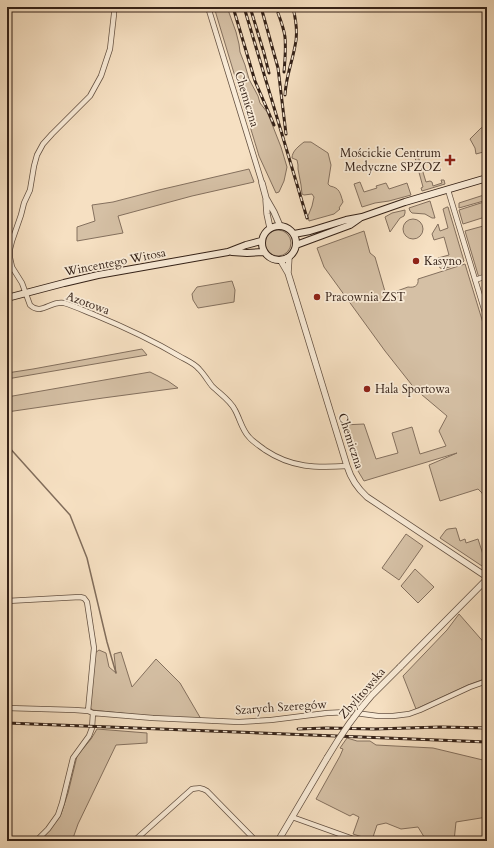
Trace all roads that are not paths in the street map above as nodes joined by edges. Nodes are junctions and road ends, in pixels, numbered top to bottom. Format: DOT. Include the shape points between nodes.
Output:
graph roads {
  1 [pos="114,7"];
  2 [pos="208,7"];
  3 [pos="487,178"];
  4 [pos="262,183"];
  5 [pos="448,190"];
  6 [pos="266,198"];
  7 [pos="362,217"];
  8 [pos="280,226"];
  9 [pos="270,228"];
  10 [pos="294,234"];
  11 [pos="261,241"];
  12 [pos="296,244"];
  13 [pos="228,252"];
  14 [pos="263,252"];
  15 [pos="289,257"];
  16 [pos="281,260"];
  17 [pos="288,273"];
  18 [pos="487,276"];
  19 [pos="475,280"];
  20 [pos="25,293"];
  21 [pos="7,298"];
  22 [pos="487,319"];
  23 [pos="346,466"];
  24 [pos="487,578"];
  25 [pos="7,601"];
  26 [pos="487,681"];
  27 [pos="7,708"];
  28 [pos="90,712"];
  29 [pos="292,817"];
  30 [pos="36,841"];
  31 [pos="134,841"];
  32 [pos="256,841"];
  33 [pos="278,841"];
  34 [pos="359,841"];
  1 -- 20 [label="street, Azotowa" via="110,49 101,76 90,96 43,144 37,155 30,190 10,249 12,266"];
  2 -- 4 [label="street, Chemiczna"];
  3 -- 5 [label="main road"];
  4 -- 6 [label="street, Chemiczna"];
  5 -- 7 [label="main road"];
  5 -- 19 [label="street"];
  6 -- 8 [label="street, Chemiczna"];
  6 -- 9 [label="street, Chemiczna"];
  7 -- 10 [label="main road"];
  7 -- 12 [label="main road" via="350,225"];
  8 -- 9 [label="main road"];
  8 -- 10 [label="main road" via="288,228"];
  9 -- 11 [label="main road"];
  10 -- 12 [label="main road"];
  11 -- 13 [label="main road, Wincentego Witosa"];
  11 -- 14 [label="main road"];
  12 -- 15 [label="main road" via="294,252"];
  13 -- 14 [label="main road, Wincentego Witosa"];
  13 -- 20 [label="main road, Wincentego Witosa" via="98,275"];
  14 -- 16 [label="main road" via="273,260"];
  15 -- 16 [label="main road"];
  15 -- 17 [label="street, Chemiczna"];
  16 -- 17 [label="street, Chemiczna"];
  17 -- 23 [label="street, Chemiczna"];
  18 -- 19 [label="street"];
  19 -- 22 [label="street"];
  20 -- 21 [label="main road, Wincentego Witosa"];
  20 -- 23 [label="street, Azotowa" via="32,308 42,309 57,302 70,306 121,326 194,364 212,386 230,402 249,438 271,454 294,464"];
  23 -- 24 [label="street, Chemiczna" via="354,482 367,497"];
  24 -- 29 [label="street, Zbylitowska, bridge" via="371,696 336,742"];
  25 -- 28 [label="street" via="80,597 87,602 94,648"];
  26 -- 28 [label="street, Szarych Szeregów" via="420,710 393,716 370,716 348,712 239,722"];
  27 -- 28 [label="street, Szarych Szeregów"];
  28 -- 30 [label="street" via="92,728 73,758 58,815"];
  29 -- 33 [label="street, Zbylitowska"];
  29 -- 34 [label="street"];
  31 -- 32 [label="street" via="192,789 198,788 207,791"];
}
